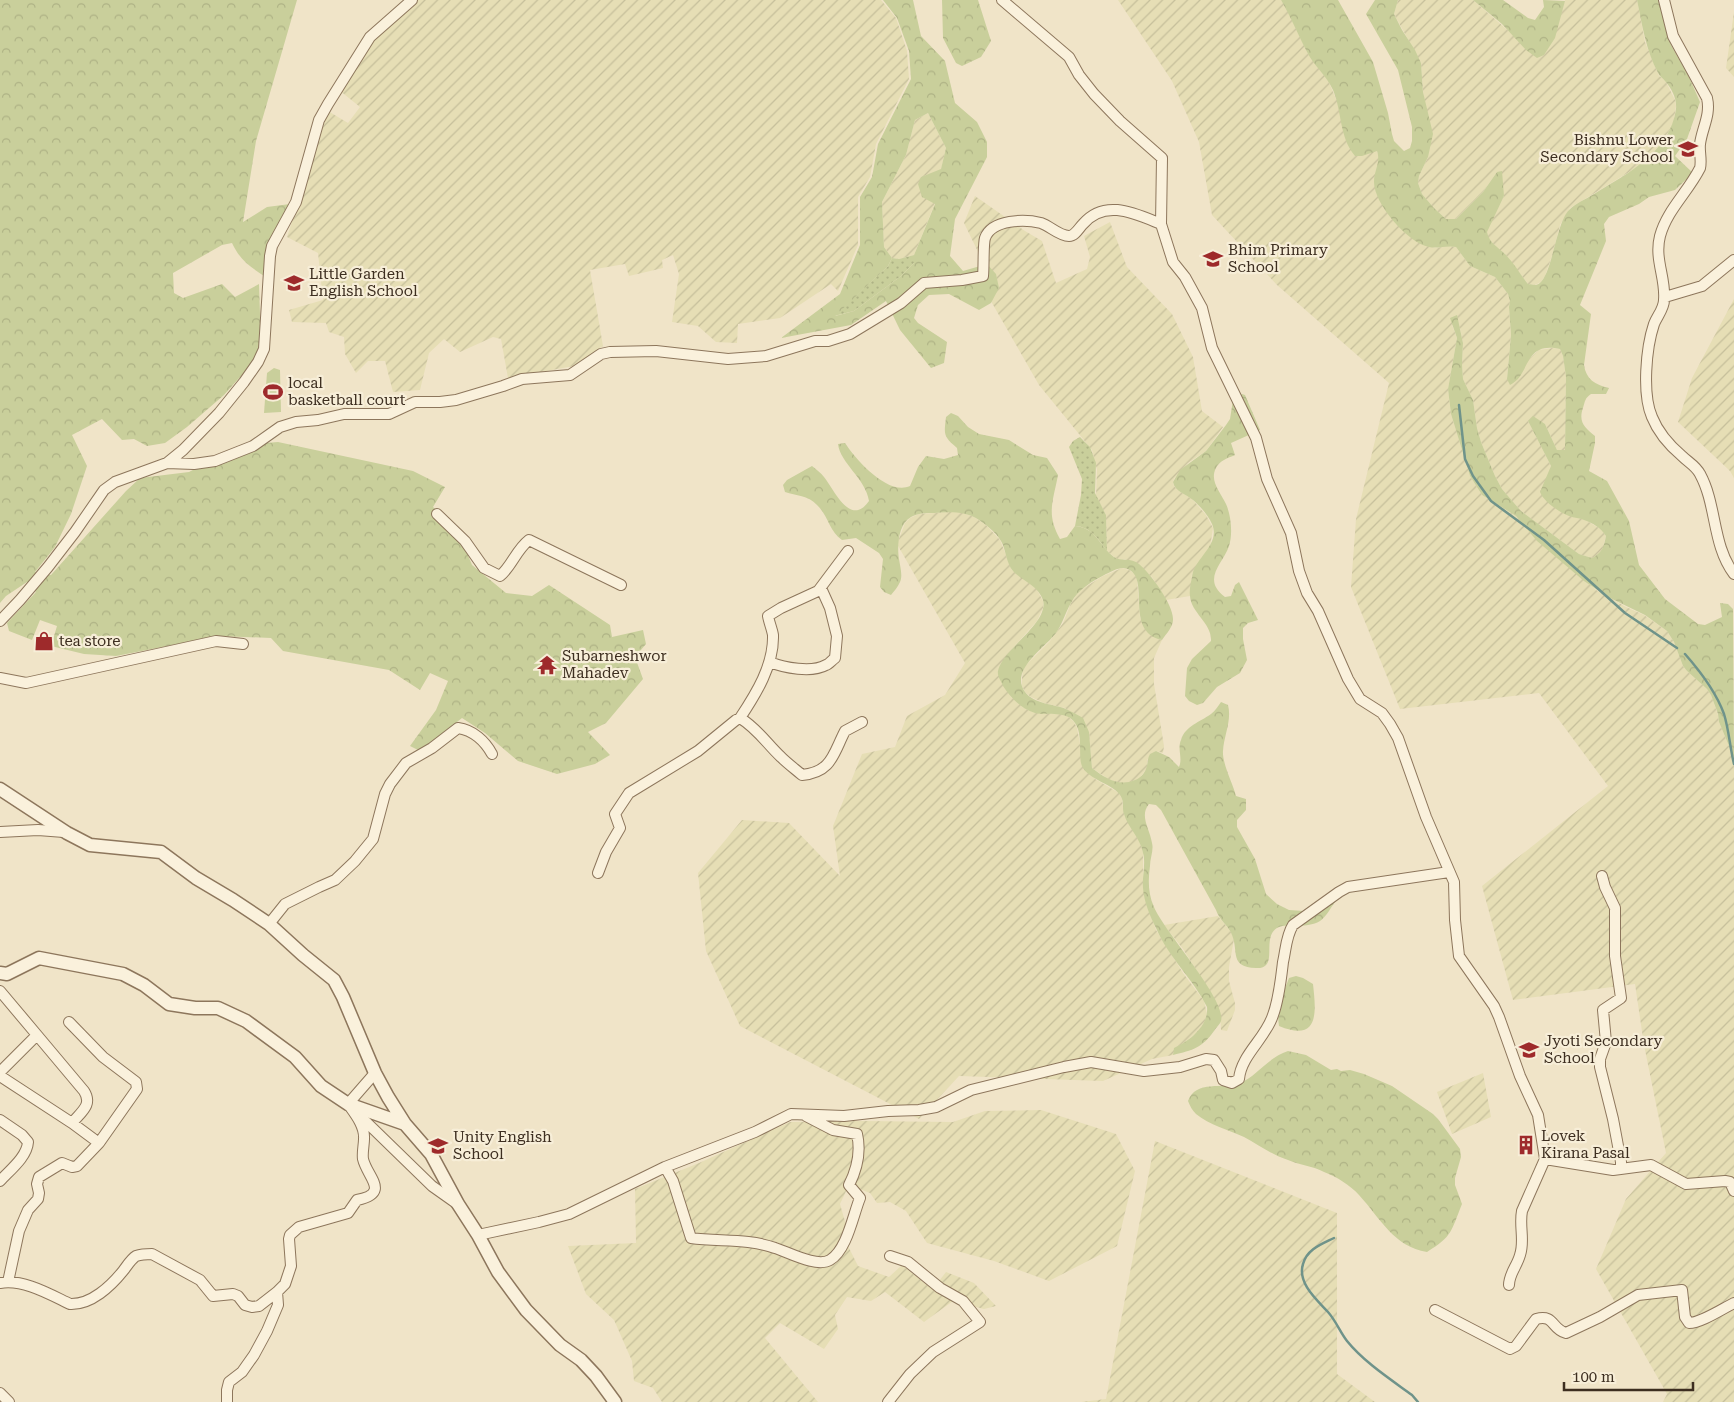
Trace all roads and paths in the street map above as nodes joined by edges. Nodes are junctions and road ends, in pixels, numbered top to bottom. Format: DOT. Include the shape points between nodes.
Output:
graph roads {
  1 [pos="412,0"];
  2 [pos="1002,0"];
  3 [pos="1664,0"];
  4 [pos="1161,224"];
  5 [pos="1734,260"];
  6 [pos="1665,297"];
  7 [pos="167,463"];
  8 [pos="437,514"];
  9 [pos="848,551"];
  10 [pos="1734,574"];
  11 [pos="621,585"];
  12 [pos="821,588"];
  13 [pos="0,621"];
  14 [pos="243,644"];
  15 [pos="770,662"];
  16 [pos="0,678"];
  17 [pos="740,718"];
  18 [pos="862,722"];
  19 [pos="492,754"];
  20 [pos="0,789"];
  21 [pos="0,832"];
  22 [pos="67,833"];
  23 [pos="1450,872"];
  24 [pos="598,873"];
  25 [pos="1602,876"];
  26 [pos="269,924"];
  27 [pos="0,973"];
  28 [pos="0,991"];
  29 [pos="69,1022"];
  30 [pos="37,1034"];
  31 [pos="375,1073"];
  32 [pos="0,1074"];
  33 [pos="348,1104"];
  34 [pos="801,1114"];
  35 [pos="0,1120"];
  36 [pos="72,1124"];
  37 [pos="405,1124"];
  38 [pos="99,1143"];
  39 [pos="1545,1159"];
  40 [pos="665,1167"];
  41 [pos="1620,1169"];
  42 [pos="0,1181"];
  43 [pos="1734,1191"];
  44 [pos="458,1204"];
  45 [pos="478,1235"];
  46 [pos="890,1256"];
  47 [pos="4,1283"];
  48 [pos="1509,1285"];
  49 [pos="277,1292"];
  50 [pos="1734,1303"];
  51 [pos="1435,1310"];
  52 [pos="0,1393"];
  53 [pos="9,1402"];
  54 [pos="227,1402"];
  55 [pos="615,1402"];
  56 [pos="888,1402"];
  1 -- 7 [label="street" via="370,37 319,120 296,202 272,246 264,349 258,362 219,413"];
  2 -- 4 [label="street" via="1069,56 1094,94 1162,158"];
  3 -- 6 [label="street" via="1673,36 1709,105 1700,146 1700,168 1672,210 1660,237 1658,256"];
  4 -- 7 [label="street" via="1124,210 1103,210 1087,218 1073,235 1068,236 1042,224 1004,223 990,230 985,238 983,276 924,283 873,321 850,334 828,341 815,341 766,356 743,359 656,351 610,352 601,354 570,375 522,379 456,400 415,402 389,414 344,414 296,422 280,427 252,446 215,461"];
  4 -- 23 [label="street" via="1173,262 1202,308 1212,348 1256,438 1267,479 1291,533 1307,593 1360,699 1382,714 1398,738"];
  5 -- 6 [label="street" via="1702,286"];
  6 -- 10 [label="street" via="1654,324 1648,353 1650,412 1663,436 1700,474 1724,557"];
  7 -- 13 [label="street" via="115,482 104,490 54,560"];
  8 -- 11 [label="street" via="465,541 484,568 500,576 529,540"];
  9 -- 12 [label="street"];
  12 -- 15 [label="street" via="768,616 773,634"];
  12 -- 15 [label="street" via="837,636 835,658 825,666 801,670"];
  14 -- 16 [label="street" via="216,641 26,683"];
  15 -- 17 [label="street" via="752,701"];
  17 -- 18 [label="street" via="802,775 822,770 837,751 845,731"];
  17 -- 24 [label="street" via="698,751 629,793 615,814 620,828"];
  19 -- 26 [label="street" via="472,732 458,728 432,748 411,758 390,784 373,839 355,861 335,880 285,904"];
  20 -- 22 [label="street"];
  21 -- 22 [label="street" via="38,830"];
  22 -- 26 [label="street" via="90,845 162,852 196,878"];
  23 -- 34 [label="street" via="1348,887 1293,925 1285,945 1269,1027 1244,1064 1239,1080 1223,1080 1214,1060 1206,1059 1180,1067 1144,1071 1091,1062 971,1090 919,1110 844,1116"];
  23 -- 39 [label="street" via="1454,882 1459,956 1499,1017 1538,1115"];
  25 -- 41 [label="street" via="1615,908 1615,956 1621,998 1603,1010 1606,1042 1600,1067 1613,1119"];
  26 -- 31 [label="street" via="334,980"];
  27 -- 33 [label="street" via="7,974 39,958 123,974 169,1004 218,1008 246,1021 294,1057 321,1086"];
  28 -- 30 [label="street"];
  29 -- 38 [label="street" via="103,1057 136,1082 138,1088"];
  30 -- 32 [label="street"];
  30 -- 36 [label="street" via="88,1098 88,1103"];
  31 -- 33 [label="street"];
  31 -- 37 [label="street"];
  32 -- 36 [label="street"];
  33 -- 37 [label="street"];
  33 -- 44 [label="street" via="432,1186"];
  33 -- 49 [label="street" via="358,1118 364,1136 363,1160 375,1189 366,1198 356,1200 348,1213 293,1231 289,1239 291,1266 285,1284"];
  34 -- 40 [label="street" via="791,1114 755,1132"];
  34 -- 40 [label="street" via="833,1130 857,1134 859,1142 856,1168 849,1185 860,1198 846,1236 834,1257 828,1261 822,1263 743,1241 691,1238 673,1181"];
  35 -- 42 [label="street" via="22,1135 28,1142 28,1149"];
  36 -- 38 [label="street"];
  37 -- 44 [label="street" via="430,1154"];
  38 -- 47 [label="street" via="77,1166 62,1162 39,1177 38,1199 28,1210 19,1231"];
  39 -- 41 [label="street"];
  39 -- 48 [label="street" via="1522,1211 1521,1253"];
  40 -- 45 [label="street" via="569,1214"];
  41 -- 43 [label="street" via="1651,1165 1686,1184 1725,1181 1730,1182"];
  44 -- 45 [label="street"];
  45 -- 55 [label="street" via="498,1272 526,1310 560,1345 581,1360"];
  46 -- 56 [label="street" via="908,1262 940,1288 964,1301 980,1322 927,1357"];
  47 -- 49 [label="street" via="22,1283 77,1304 107,1288 134,1257 152,1254 200,1280 213,1296 233,1294 245,1305 259,1306"];
  49 -- 54 [label="street" via="278,1305 254,1355 242,1372 229,1382"];
  50 -- 51 [label="street" via="1690,1323 1685,1317 1682,1290 1638,1295 1566,1333 1560,1331 1551,1319 1536,1319 1516,1346 1510,1349"];
  52 -- 53 [label="street"];
}
